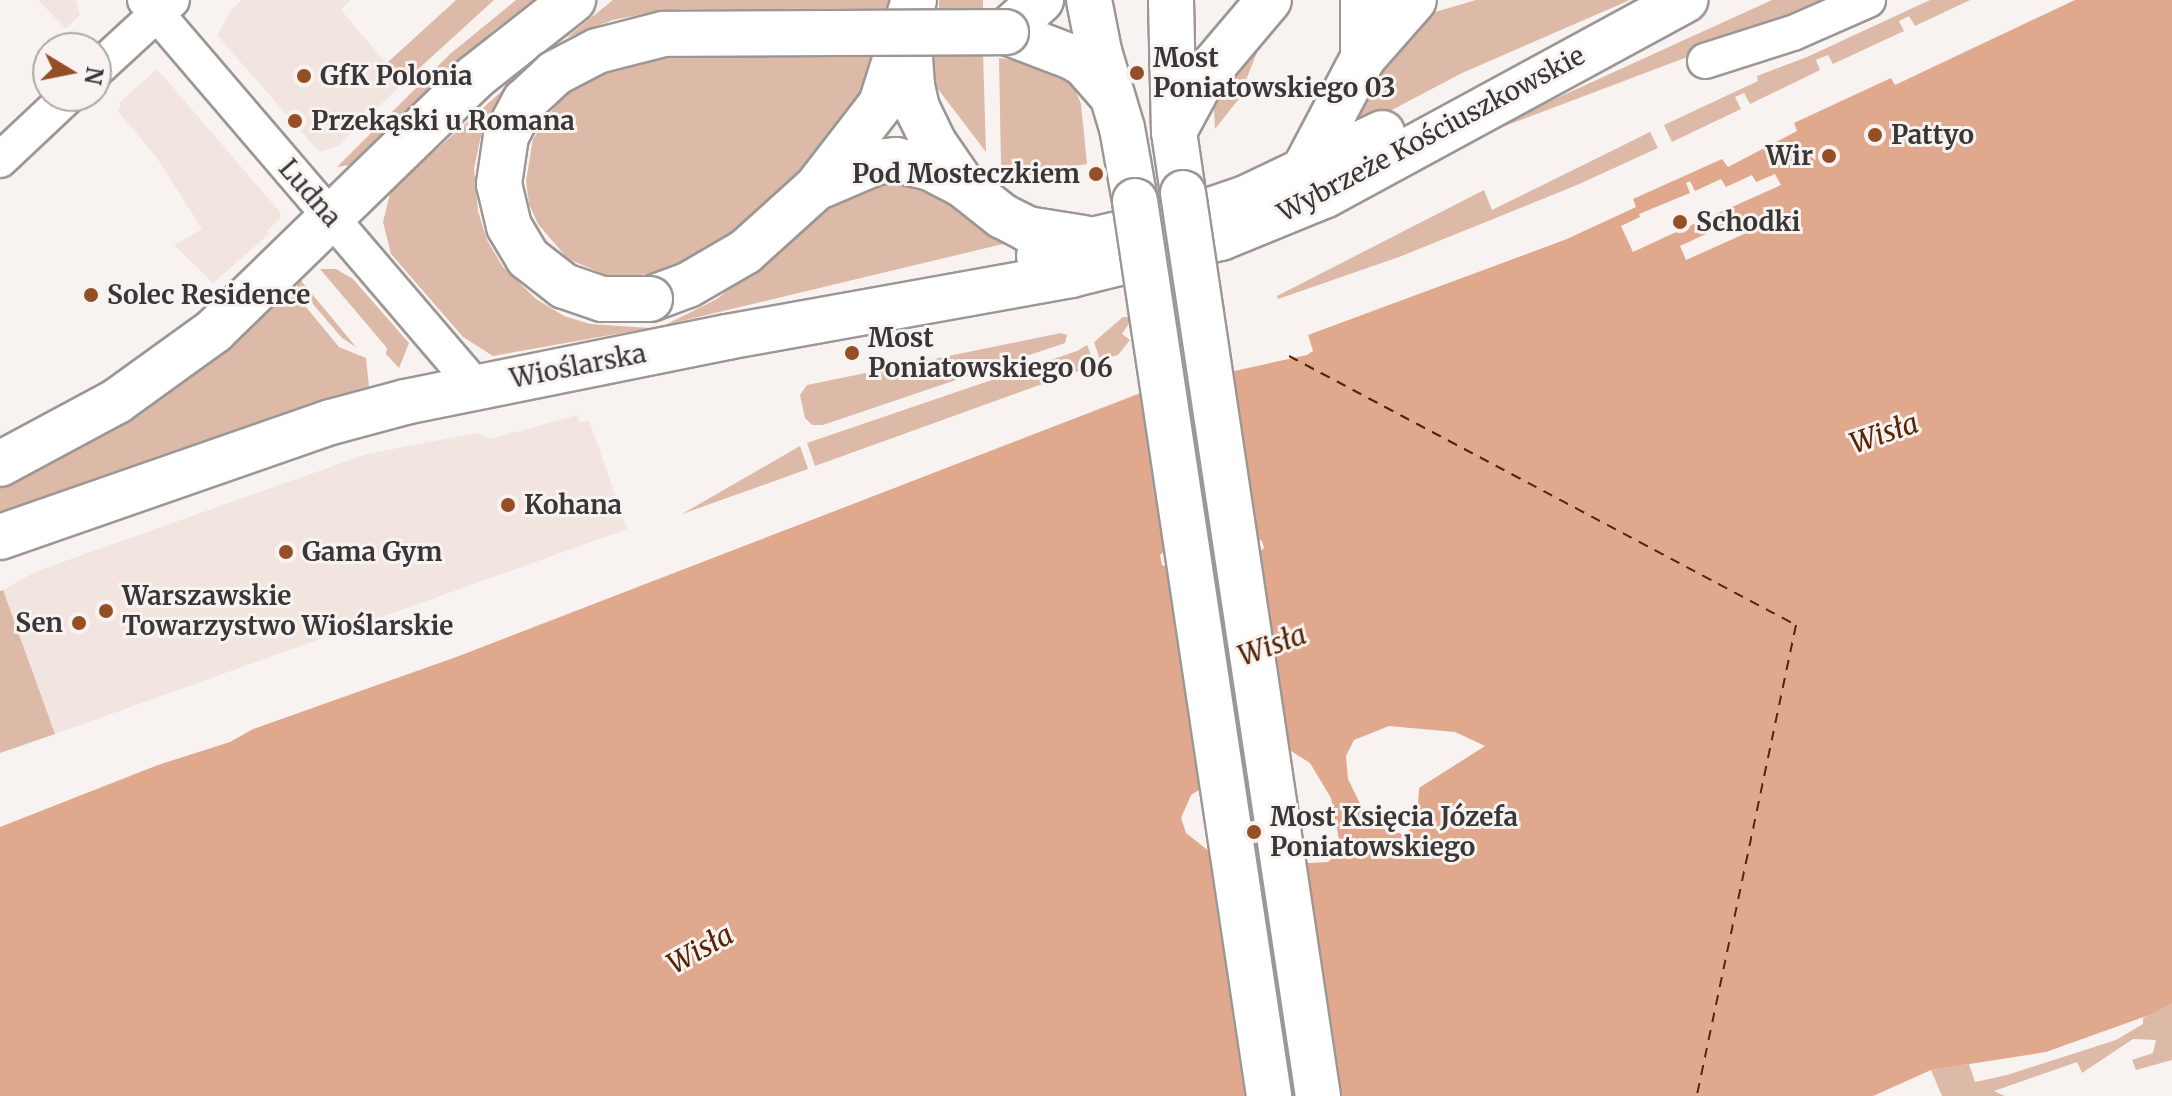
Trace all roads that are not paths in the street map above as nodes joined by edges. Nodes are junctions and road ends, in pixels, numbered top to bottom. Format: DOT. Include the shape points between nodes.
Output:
graph roads {
  1 [pos="573,0"];
  2 [pos="1041,0"];
  3 [pos="1089,0"];
  4 [pos="1171,0"];
  5 [pos="1269,0"];
  6 [pos="1363,0"];
  7 [pos="1414,0"];
  8 [pos="1868,0"];
  9 [pos="158,5"];
  10 [pos="1668,8"];
  11 [pos="911,12"];
  12 [pos="1006,32"];
  13 [pos="112,53"];
  14 [pos="1363,58"];
  15 [pos="1705,61"];
  16 [pos="1114,98"];
  17 [pos="51,112"];
  18 [pos="1174,132"];
  19 [pos="0,160"];
  20 [pos="1305,168"];
  21 [pos="963,185"];
  22 [pos="817,187"];
  23 [pos="333,219"];
  24 [pos="1092,240"];
  25 [pos="1171,253"];
  26 [pos="727,337"];
  27 [pos="476,387"];
  28 [pos="0,464"];
  29 [pos="0,537"];
  30 [pos="1269,1096"];
  31 [pos="1318,1096"];
  1 -- 23 [label="main road" via="475,77"];
  2 -- 12 [label="main road"];
  3 -- 16 [label="main road"];
  4 -- 18 [label="main road"];
  5 -- 18 [label="main road" via="1203,78"];
  6 -- 14 [label="main road"];
  7 -- 14 [label="main road"];
  8 -- 15 [label="street" via="1793,33"];
  9 -- 13 [label="street"];
  9 -- 23 [label="street, Ludna"];
  10 -- 20 [label="main road" via="1532,55 1455,90 1367,142"];
  10 -- 25 [label="main road, Wybrzeże Kościuszkowskie" via="1326,195 1255,226"];
  11 -- 21 [label="main road" via="917,108"];
  11 -- 22 [label="main road" via="881,104"];
  12 -- 16 [label="main road" via="1085,65"];
  12 -- 22 [label="main road, bridge" via="663,34 597,51 555,73 525,101 506,136 499,184 509,226 528,258 564,286 602,299 650,299 688,285 745,252"];
  14 -- 20 [label="main road"];
  16 -- 30 [label="main road, bridge" via="1135,201"];
  17 -- 19 [label="street"];
  18 -- 31 [label="main road, bridge"];
  20 -- 24 [label="main road" via="1218,207"];
  21 -- 22 [label="main road" via="930,168 896,160 877,162"];
  21 -- 24 [label="main road" via="1027,229"];
  23 -- 27 [label="street, Ludna"];
  23 -- 28 [label="main road" via="171,366 85,420"];
  24 -- 26 [label="main road" via="1050,254 796,309"];
  25 -- 26 [label="main road, Wioślarska"];
  26 -- 27 [label="main road, Wioślarska"];
  27 -- 29 [label="main road, Wioślarska" via="331,422"];
}
